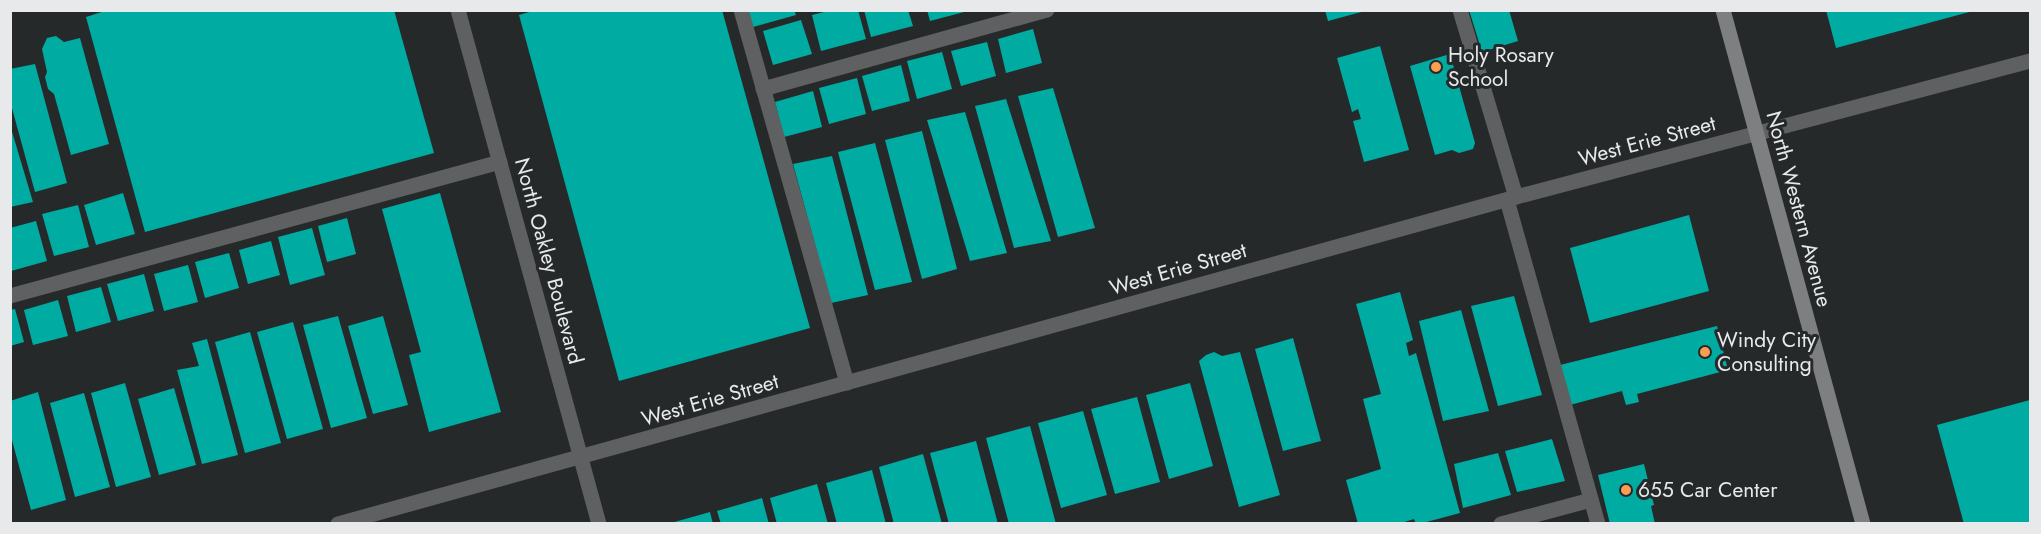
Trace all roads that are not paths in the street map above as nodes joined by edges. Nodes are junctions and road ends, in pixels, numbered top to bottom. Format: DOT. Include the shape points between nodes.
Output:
graph roads {
  1 [pos="458,10"];
  2 [pos="741,10"];
  3 [pos="1047,10"];
  4 [pos="1460,10"];
  5 [pos="1723,10"];
  6 [pos="2031,61"];
  7 [pos="763,88"];
  8 [pos="1757,134"];
  9 [pos="500,162"];
  10 [pos="1511,199"];
  11 [pos="10,296"];
  12 [pos="847,383"];
  13 [pos="581,457"];
  14 [pos="1591,500"];
  15 [pos="338,524"];
  16 [pos="599,524"];
  17 [pos="1501,524"];
  18 [pos="1598,524"];
  19 [pos="1863,524"];
  1 -- 9 [label="street, North Oakley Boulevard"];
  2 -- 7 [label="street"];
  3 -- 7 [label="street"];
  4 -- 10 [label="street"];
  5 -- 8 [label="main road, North Western Avenue"];
  6 -- 8 [label="street, West Erie Street"];
  7 -- 12 [label="street"];
  8 -- 10 [label="street, West Erie Street"];
  8 -- 19 [label="main road, North Western Avenue"];
  9 -- 11 [label="street"];
  9 -- 13 [label="street, North Oakley Boulevard"];
  10 -- 12 [label="street, West Erie Street"];
  10 -- 14 [label="street"];
  12 -- 13 [label="street, West Erie Street"];
  13 -- 15 [label="street, West Erie Street"];
  13 -- 16 [label="street, North Oakley Boulevard"];
  14 -- 17 [label="street"];
  14 -- 18 [label="street"];
}
